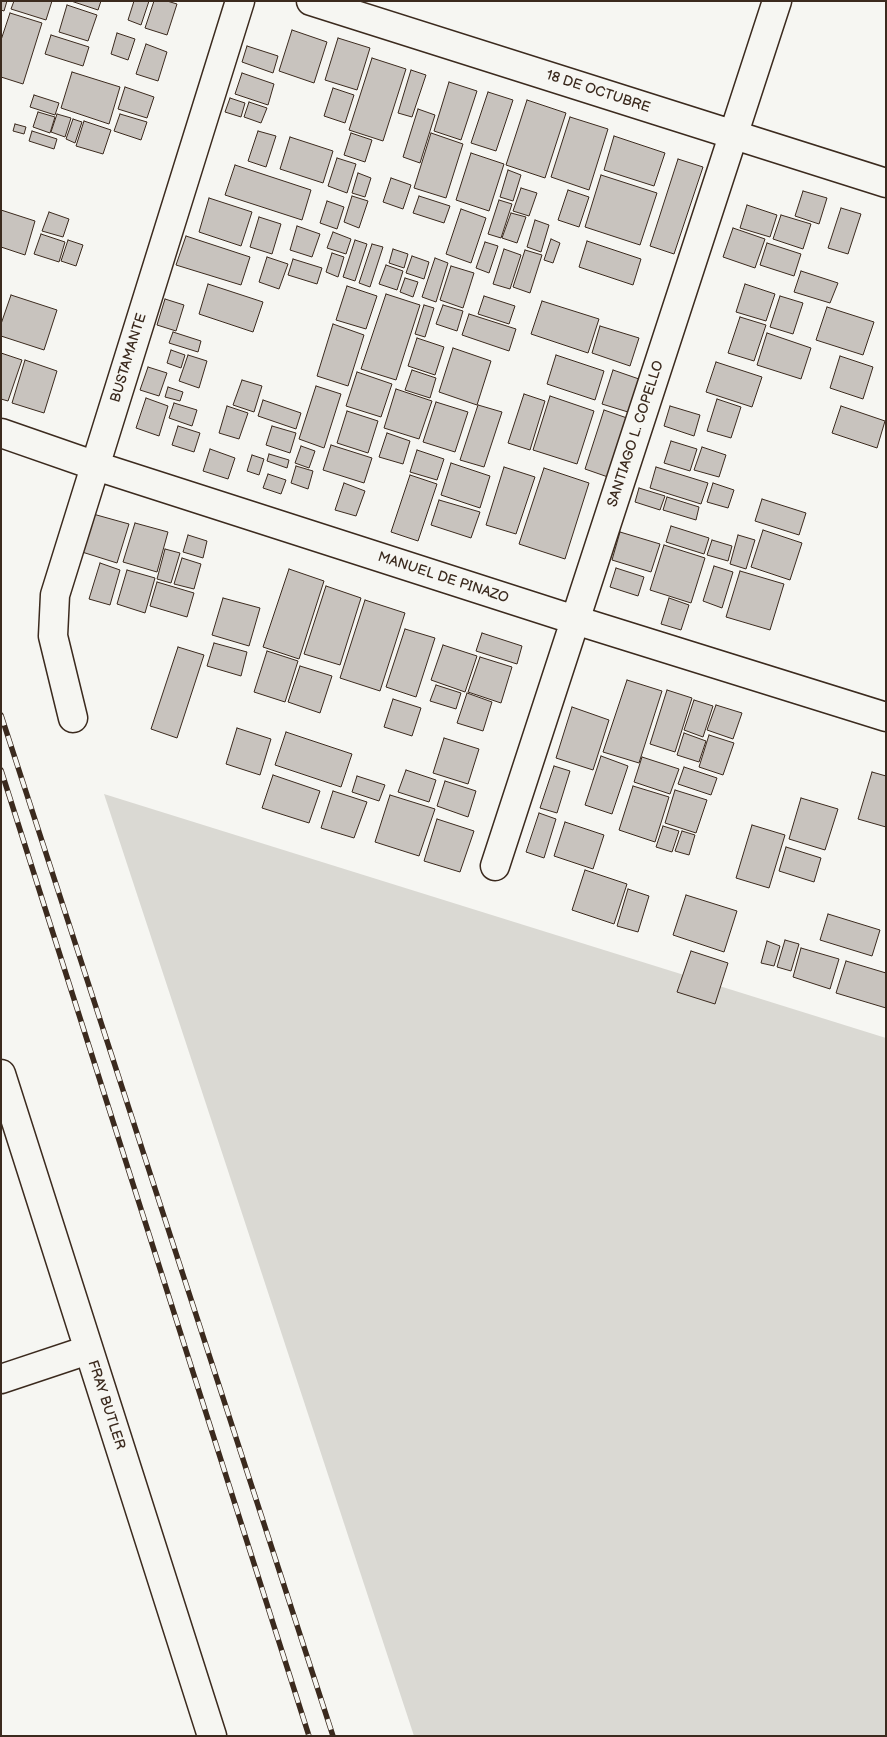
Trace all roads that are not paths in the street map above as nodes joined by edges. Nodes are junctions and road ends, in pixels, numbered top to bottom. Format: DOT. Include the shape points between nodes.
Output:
graph roads {
  1 [pos="240,1"];
  2 [pos="311,1"];
  3 [pos="777,1"];
  4 [pos="734,135"];
  5 [pos="886,183"];
  6 [pos="1,433"];
  7 [pos="96,466"];
  8 [pos="575,620"];
  9 [pos="886,717"];
  10 [pos="73,718"];
  11 [pos="494,866"];
  12 [pos="1,1074"];
  13 [pos="88,1350"];
  14 [pos="1,1379"];
  15 [pos="212,1736"];
  1 -- 7 [label="street, BUSTAMANTE"];
  2 -- 4 [label="street, 18 DE OCTUBRE"];
  3 -- 4 [label="street, SANTIAGO L. COPELLO"];
  4 -- 5 [label="street, 18 DE OCTUBRE"];
  4 -- 8 [label="street, SANTIAGO L. COPELLO"];
  6 -- 7 [label="street, MANUEL DE PINAZO"];
  7 -- 8 [label="street, MANUEL DE PINAZO"];
  7 -- 10 [label="street, BUSTAMANTE" via="55,595 53,636"];
  8 -- 9 [label="street, MANUEL DE PINAZO"];
  8 -- 11 [label="street, SANTIAGO L. COPELLO"];
  12 -- 13 [label="street, FRAY BUTLER"];
  13 -- 14 [label="street"];
  13 -- 15 [label="street, FRAY BUTLER"];
}
